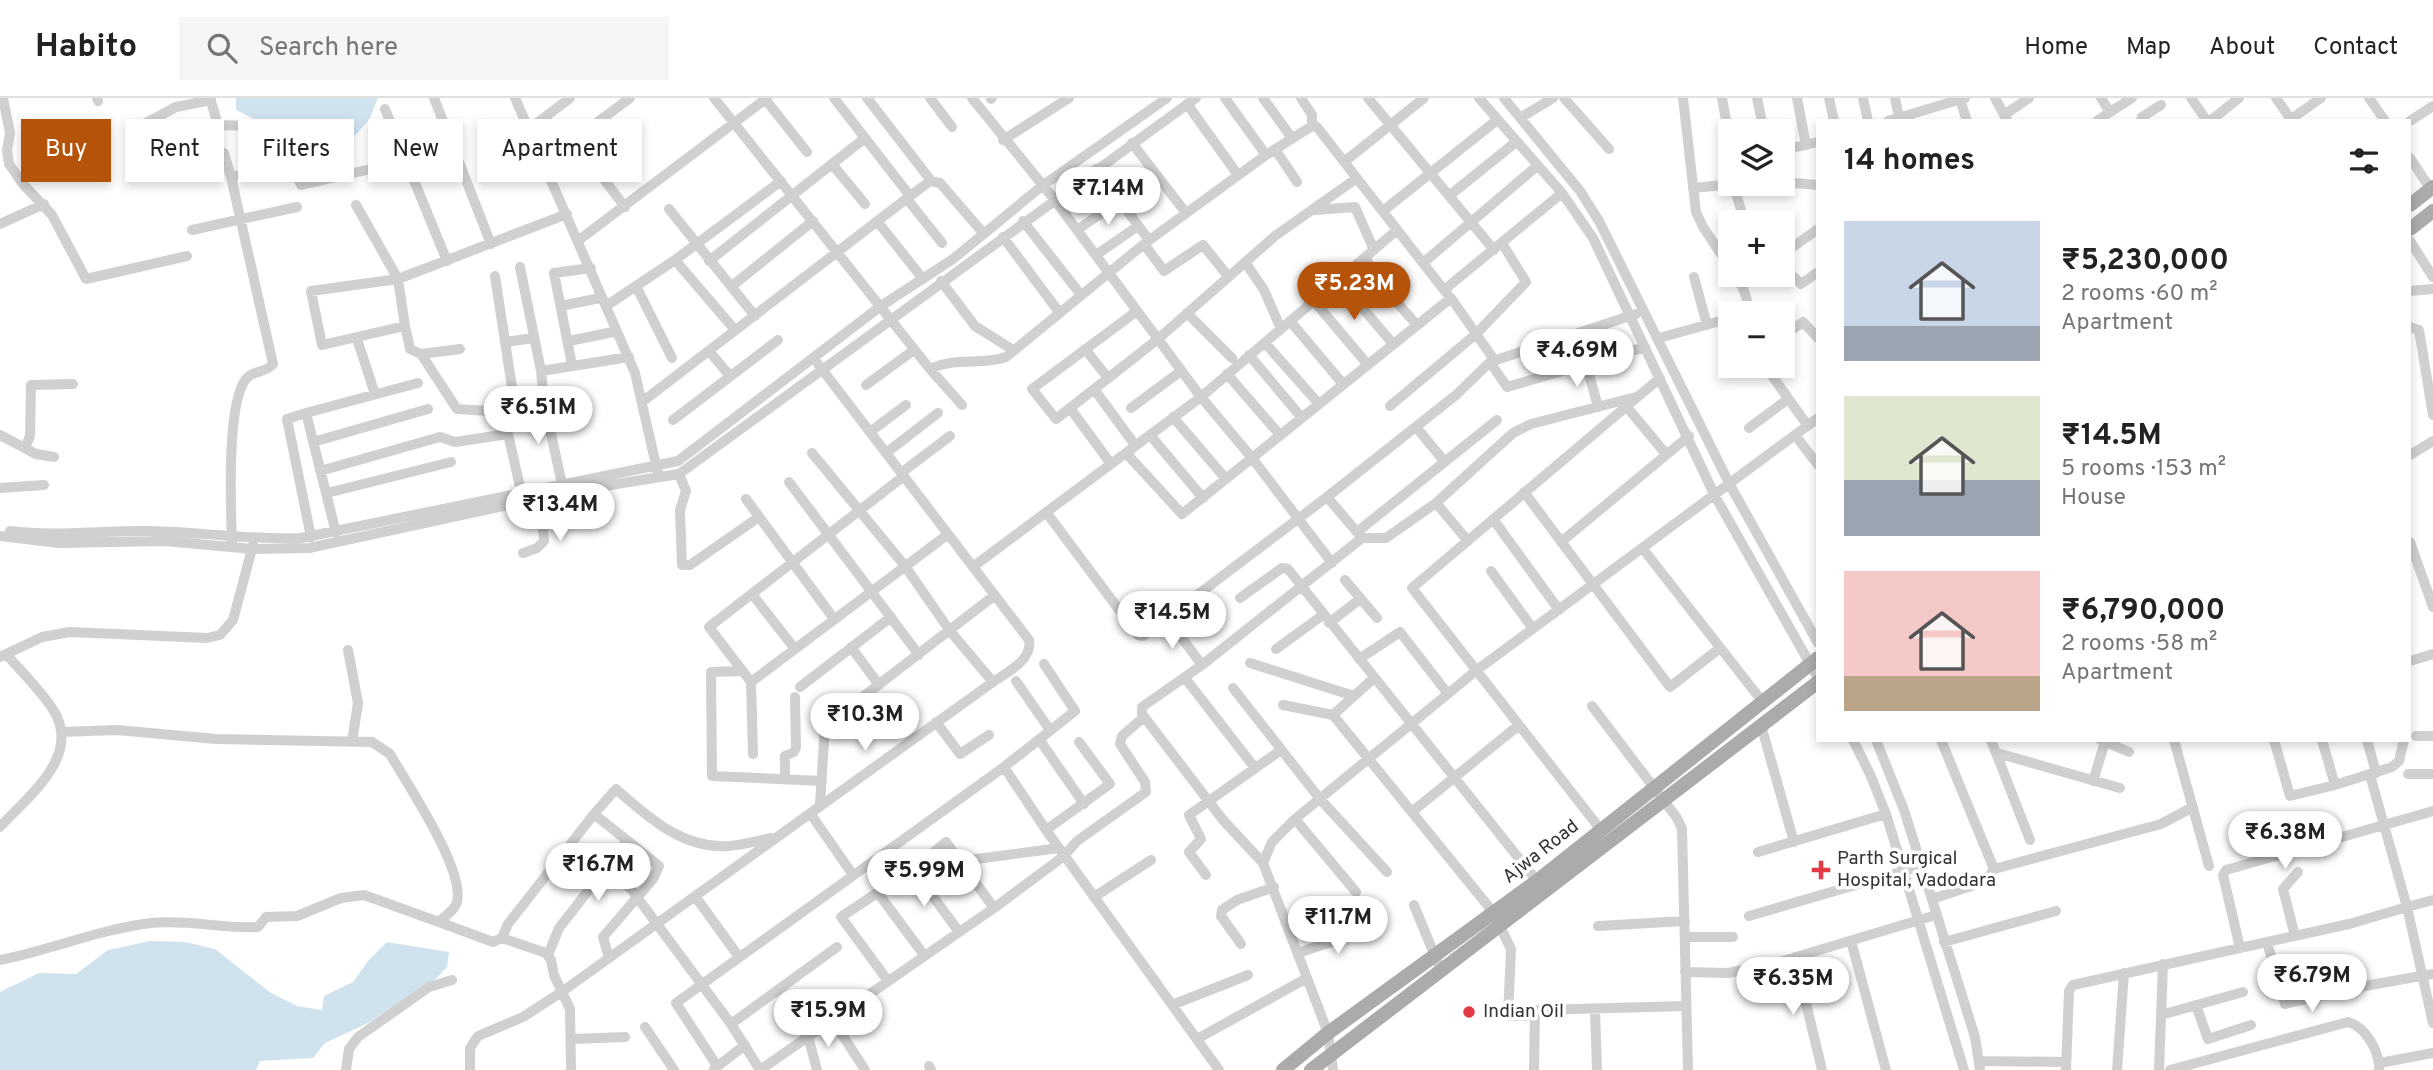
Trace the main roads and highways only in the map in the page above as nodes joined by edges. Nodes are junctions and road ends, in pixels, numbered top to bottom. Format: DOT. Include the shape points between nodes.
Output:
graph roads {
  1 [pos="2432,188"];
  2 [pos="2411,204"];
  3 [pos="2433,211"];
  4 [pos="2411,228"];
  5 [pos="1814,662"];
  6 [pos="1816,682"];
  7 [pos="1283,1070"];
  8 [pos="1311,1070"];
  1 -- 2 [label="main road"];
  3 -- 4 [label="main road"];
  5 -- 7 [label="main road, Ajwa Road" via="1537,881"];
  6 -- 8 [label="main road, Ajwa Road"];
}
